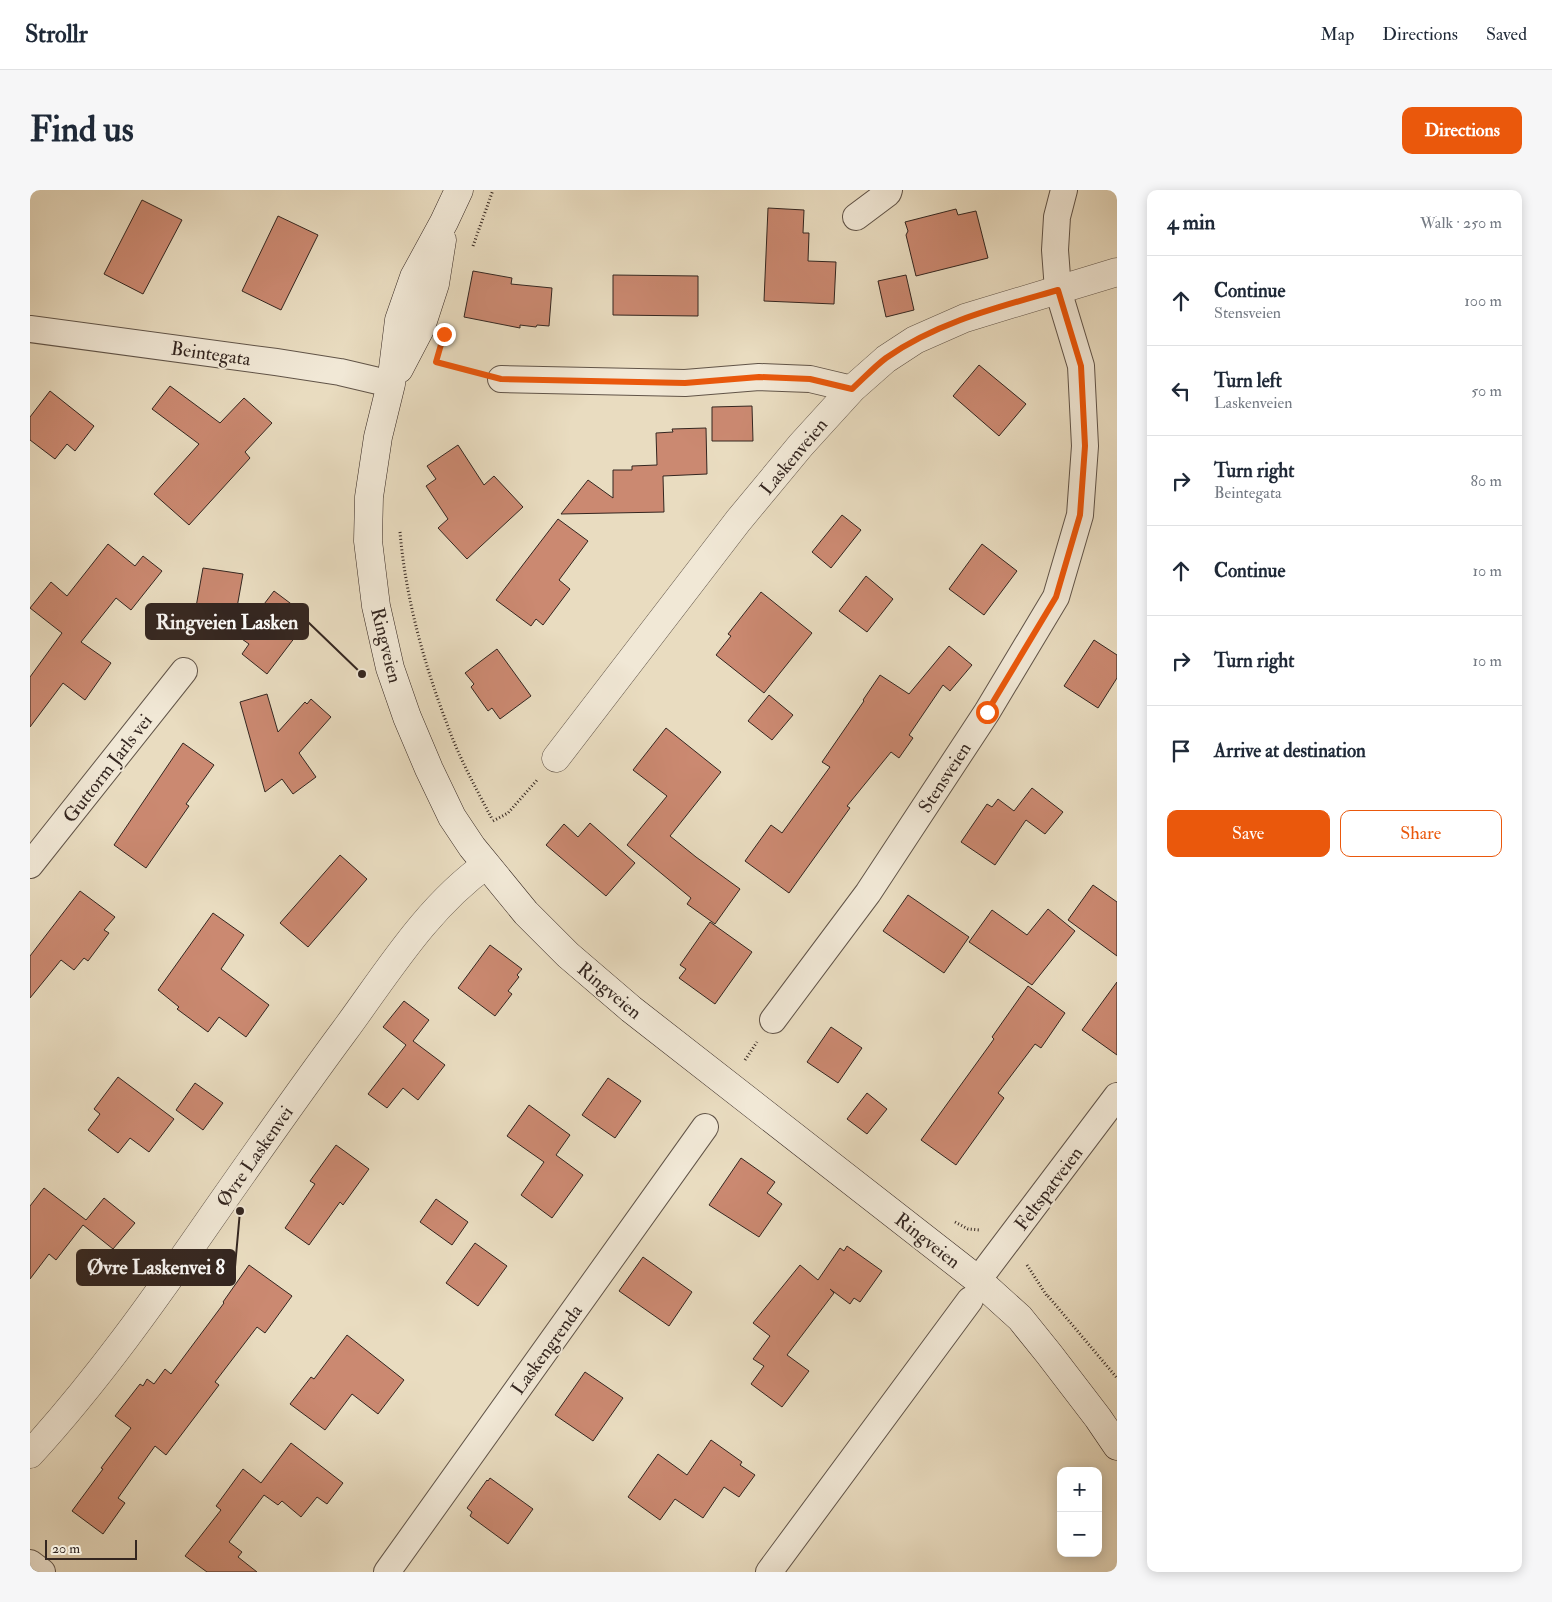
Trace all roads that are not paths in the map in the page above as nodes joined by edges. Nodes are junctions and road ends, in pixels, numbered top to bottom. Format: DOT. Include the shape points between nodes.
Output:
graph roads {
  1 [pos="459,190"];
  2 [pos="889,190"];
  3 [pos="1064,190"];
  4 [pos="856,217"];
  5 [pos="1117,272"];
  6 [pos="1058,290"];
  7 [pos="32,332"];
  8 [pos="501,379"];
  9 [pos="391,384"];
  10 [pos="852,389"];
  11 [pos="184,671"];
  12 [pos="556,758"];
  13 [pos="30,864"];
  14 [pos="486,864"];
  15 [pos="774,1020"];
  16 [pos="1117,1096"];
  17 [pos="705,1126"];
  18 [pos="974,1290"];
  19 [pos="1117,1446"];
  20 [pos="30,1454"];
  21 [pos="30,1563"];
  22 [pos="42,1572"];
  23 [pos="387,1572"];
  24 [pos="769,1572"];
  1 -- 9 [label="main road, Ringveien" via="444,222 435,284 421,327"];
  2 -- 4 [label="street"];
  3 -- 6 [label="street, Stensveien" via="1057,216"];
  5 -- 6 [label="main road, Laskenveien"];
  6 -- 10 [label="main road, Laskenveien" via="965,318 915,340 886,359"];
  6 -- 15 [label="street, Stensveien" via="1081,366 1085,446 1080,515 1056,597 987,712 873,884"];
  7 -- 9 [label="street, Beintegata" via="276,362"];
  8 -- 10 [label="street" via="685,383 759,377 810,379"];
  9 -- 14 [label="main road, Ringveien" via="378,437 369,497 368,541 376,606 390,668 406,717 452,816"];
  10 -- 12 [label="main road, Laskenveien" via="801,444 738,521"];
  11 -- 13 [label="street, Guttorm Jarls vei"];
  14 -- 18 [label="main road, Ringveien" via="526,913 631,1009"];
  14 -- 20 [label="main road, Øvre Laskenvei" via="444,901 412,939 297,1094 146,1312"];
  16 -- 18 [label="street, Feltspatveien"];
  17 -- 23 [label="street, Laskengrenda"];
  18 -- 19 [label="main road, Ringveien" via="1020,1318"];
  18 -- 24 [label="street"];
  21 -- 22 [label="street"];
}
